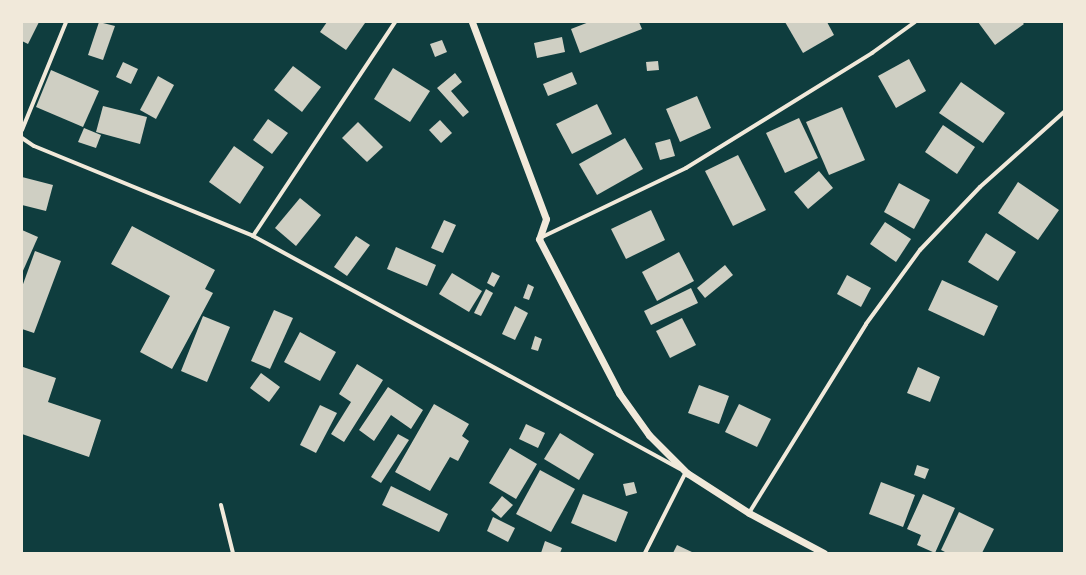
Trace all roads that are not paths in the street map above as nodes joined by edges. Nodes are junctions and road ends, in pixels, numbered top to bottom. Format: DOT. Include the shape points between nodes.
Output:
graph roads {
  1 [pos="66,22"];
  2 [pos="395,22"];
  3 [pos="472,22"];
  4 [pos="915,22"];
  5 [pos="1064,112"];
  6 [pos="22,130"];
  7 [pos="22,138"];
  8 [pos="253,236"];
  9 [pos="539,239"];
  10 [pos="687,473"];
  11 [pos="221,505"];
  12 [pos="749,513"];
  13 [pos="233,553"];
  14 [pos="645,553"];
  15 [pos="824,553"];
  1 -- 6 [label="street"];
  2 -- 8 [label="street"];
  3 -- 9 [label="street" via="546,219"];
  4 -- 9 [label="street" via="872,53 686,168"];
  5 -- 12 [label="street" via="980,187 920,250 866,324"];
  7 -- 8 [label="street" via="34,146"];
  8 -- 10 [label="street"];
  9 -- 10 [label="street" via="619,393 649,435"];
  10 -- 12 [label="street"];
  10 -- 14 [label="street"];
  11 -- 13 [label="street"];
  12 -- 15 [label="street"];
}
